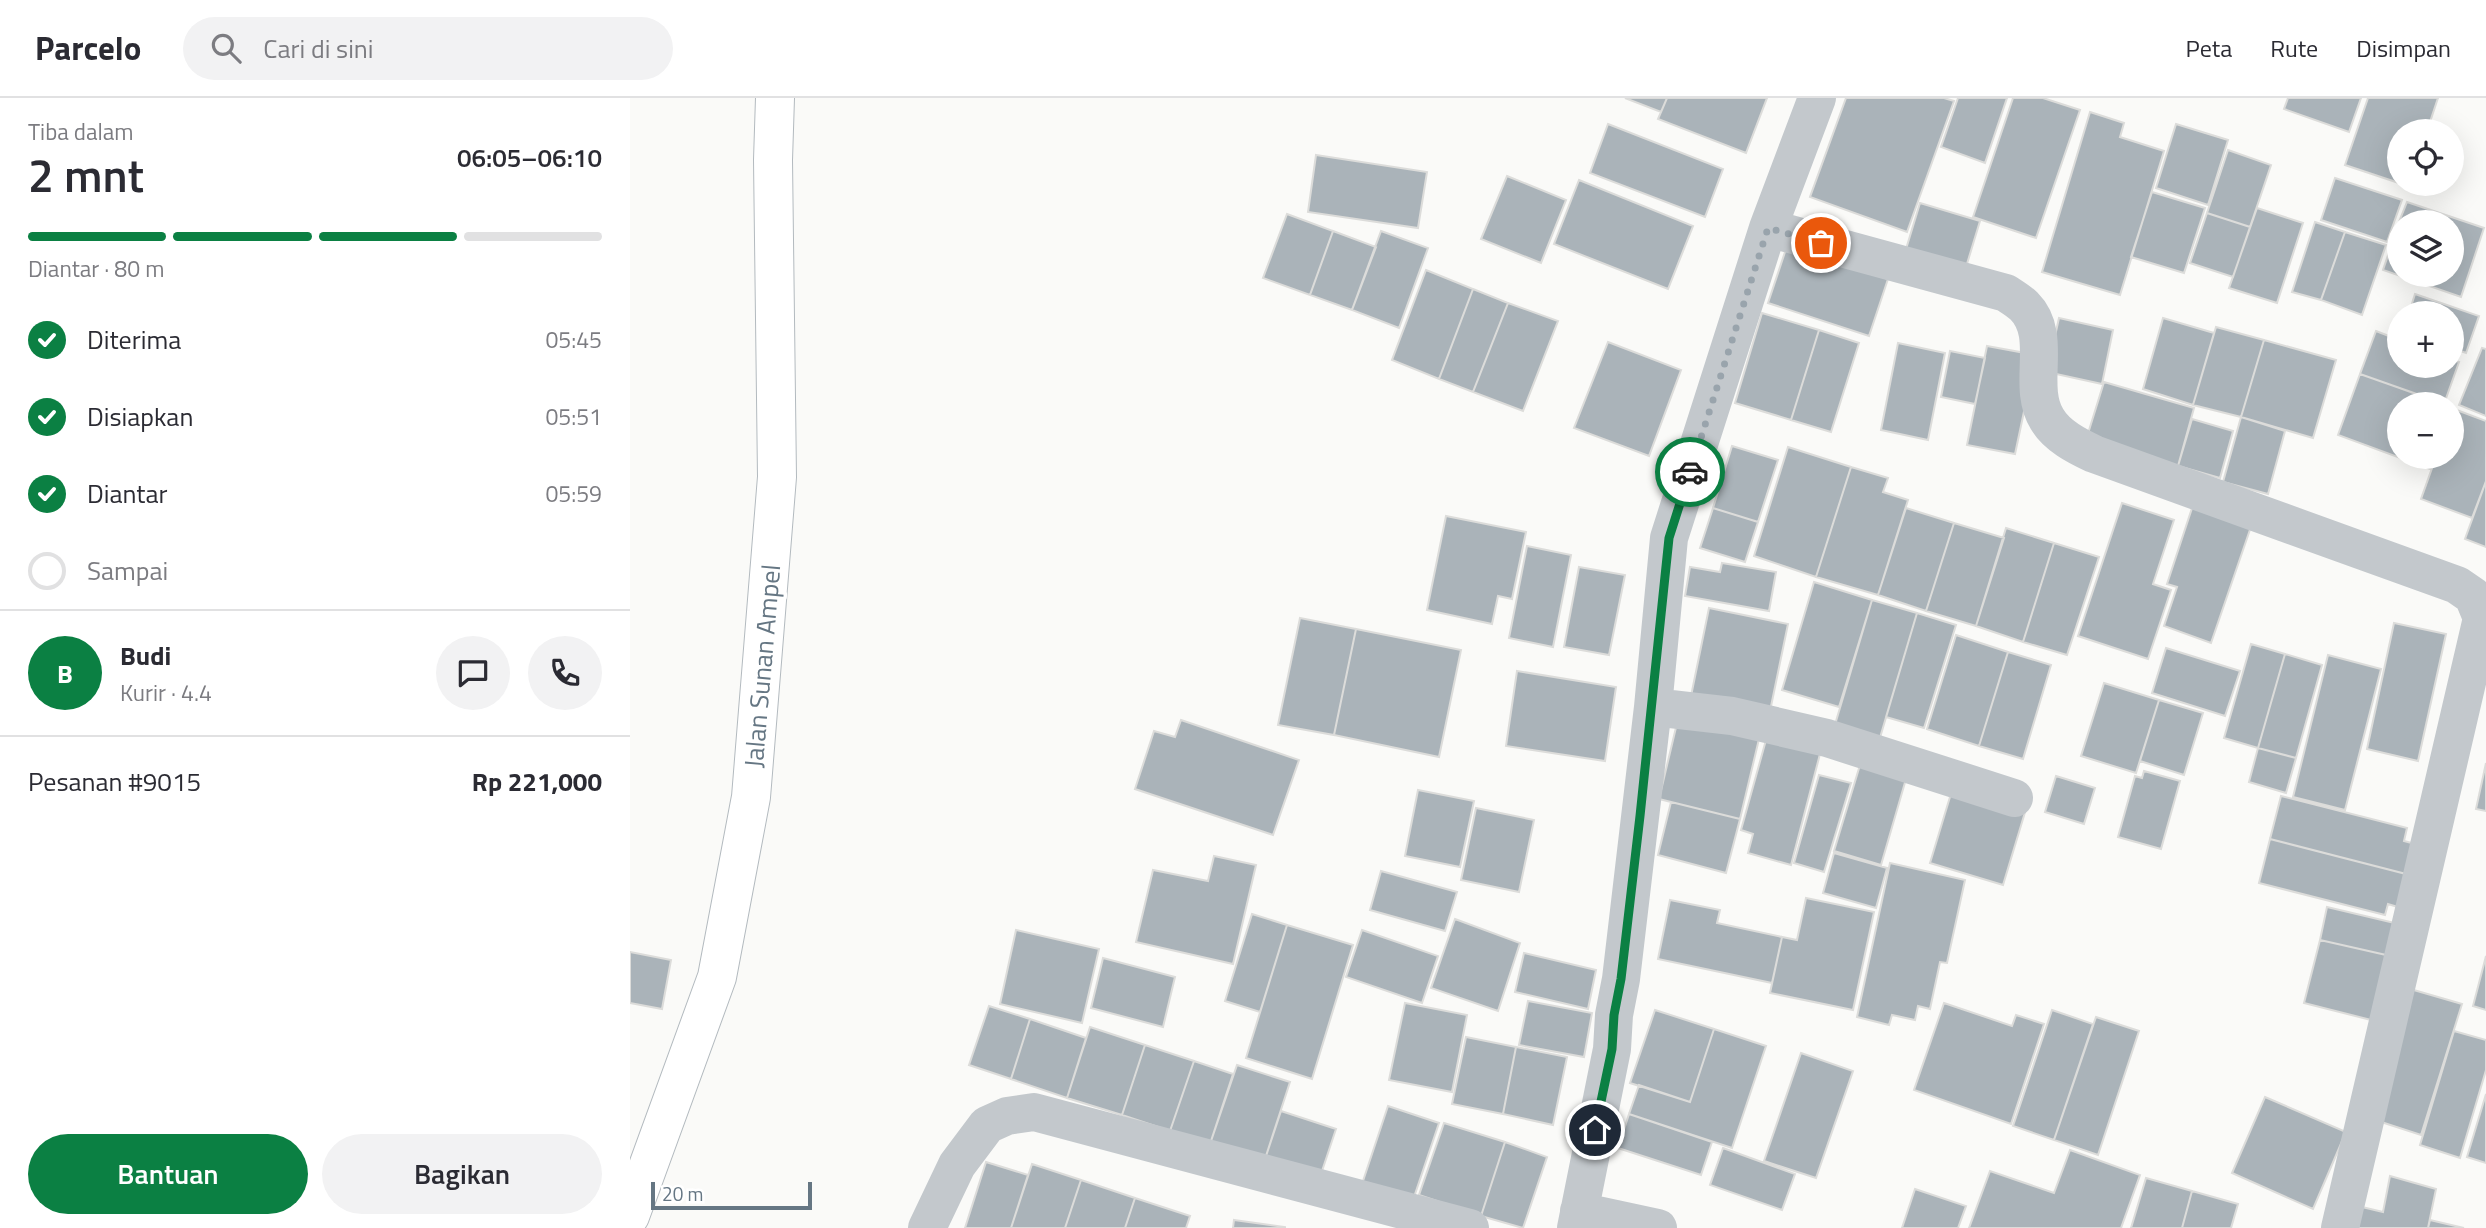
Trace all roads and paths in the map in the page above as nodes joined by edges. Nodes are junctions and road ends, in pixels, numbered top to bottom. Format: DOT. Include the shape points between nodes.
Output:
graph roads {
  1 [pos="775,98"];
  2 [pos="1817,98"];
  3 [pos="1768,228"];
  4 [pos="1653,707"];
  5 [pos="2014,798"];
  6 [pos="630,1216"];
  7 [pos="1578,1220"];
  8 [pos="927,1228"];
  9 [pos="1470,1228"];
  10 [pos="1658,1228"];
  11 [pos="2340,1228"];
  1 -- 6 [label="main road, Jalan Sunan Ampel" via="777,477 751,797 717,977"];
  2 -- 3 [label="street"];
  3 -- 4 [label="street" via="1669,538"];
  3 -- 11 [label="street" via="2006,293 2025,306 2035,323 2038,401 2048,421 2068,441 2457,585 2473,596 2482,618"];
  4 -- 5 [label="street" via="1732,716 1827,738"];
  4 -- 7 [label="street" via="1612,1049"];
  7 -- 10 [label="street"];
  8 -- 9 [label="street" via="957,1165 987,1125 1034,1112"];
}
